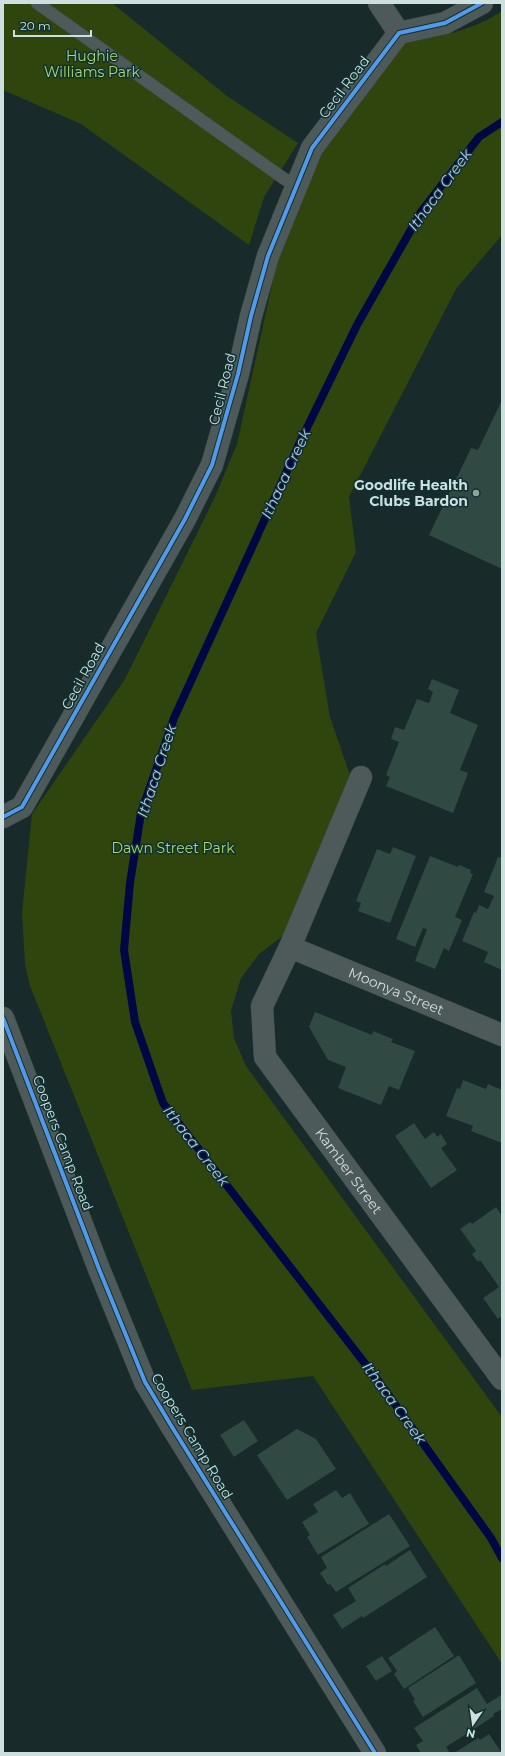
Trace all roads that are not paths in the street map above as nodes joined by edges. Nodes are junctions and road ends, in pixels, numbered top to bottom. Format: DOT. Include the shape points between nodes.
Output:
graph roads {
  1 [pos="37,3"];
  2 [pos="379,3"];
  3 [pos="482,3"];
  4 [pos="399,33"];
  5 [pos="296,186"];
  6 [pos="361,777"];
  7 [pos="3,817"];
  8 [pos="290,947"];
  9 [pos="3,1018"];
  10 [pos="502,1035"];
  11 [pos="502,1379"];
  12 [pos="376,1753"];
  1 -- 5 [label="lane"];
  2 -- 4 [label="street"];
  3 -- 4 [label="street" via="445,23"];
  4 -- 5 [label="street, Cecil Road" via="312,148"];
  5 -- 7 [label="street, Cecil Road" via="268,256 212,465 185,519 22,807"];
  6 -- 8 [label="street, Kamber Street"];
  8 -- 10 [label="street, Moonya Street"];
  8 -- 11 [label="street, Kamber Street" via="262,1006 265,1057"];
  9 -- 12 [label="street, Coopers Camp Road" via="145,1382"];
}
